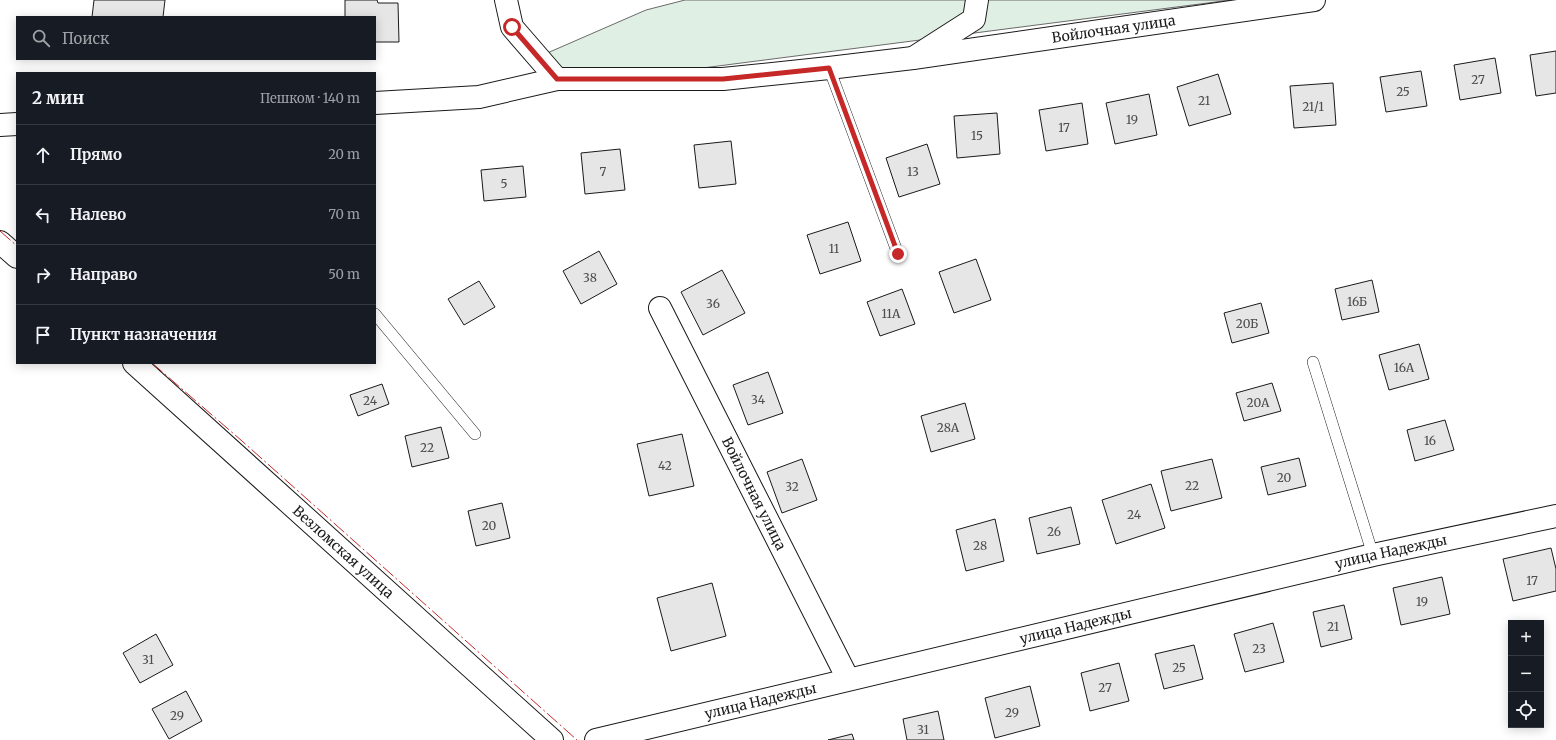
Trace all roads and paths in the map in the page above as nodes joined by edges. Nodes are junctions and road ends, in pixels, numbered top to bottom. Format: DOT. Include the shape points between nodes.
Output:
graph roads {
  1 [pos="506,0"];
  2 [pos="977,0"];
  3 [pos="1314,0"];
  4 [pos="913,58"];
  5 [pos="829,68"];
  6 [pos="557,79"];
  7 [pos="376,103"];
  8 [pos="16,124"];
  9 [pos="0,125"];
  10 [pos="0,242"];
  11 [pos="898,254"];
  12 [pos="16,256"];
  13 [pos="660,308"];
  14 [pos="376,315"];
  15 [pos="1313,362"];
  16 [pos="135,364"];
  17 [pos="475,434"];
  18 [pos="1556,516"];
  19 [pos="1373,555"];
  20 [pos="848,679"];
  21 [pos="552,740"];
  22 [pos="596,740"];
  1 -- 6 [label="street" via="512,27"];
  2 -- 4 [label="street" via="974,19"];
  3 -- 4 [label="street, Войлочная улица"];
  4 -- 5 [label="street, Войлочная улица"];
  5 -- 6 [label="street, Войлочная улица" via="723,79"];
  5 -- 11 [label="lane"];
  6 -- 7 [label="street, Войлочная улица" via="479,96"];
  8 -- 9 [label="street"];
  10 -- 12 [label="street"];
  13 -- 20 [label="street, Войлочная улица"];
  14 -- 17 [label="lane"];
  15 -- 19 [label="lane"];
  16 -- 21 [label="street, Везломская улица"];
  18 -- 19 [label="street, улица Надежды"];
  19 -- 20 [label="street, улица Надежды"];
  20 -- 22 [label="street, улица Надежды"];
}
